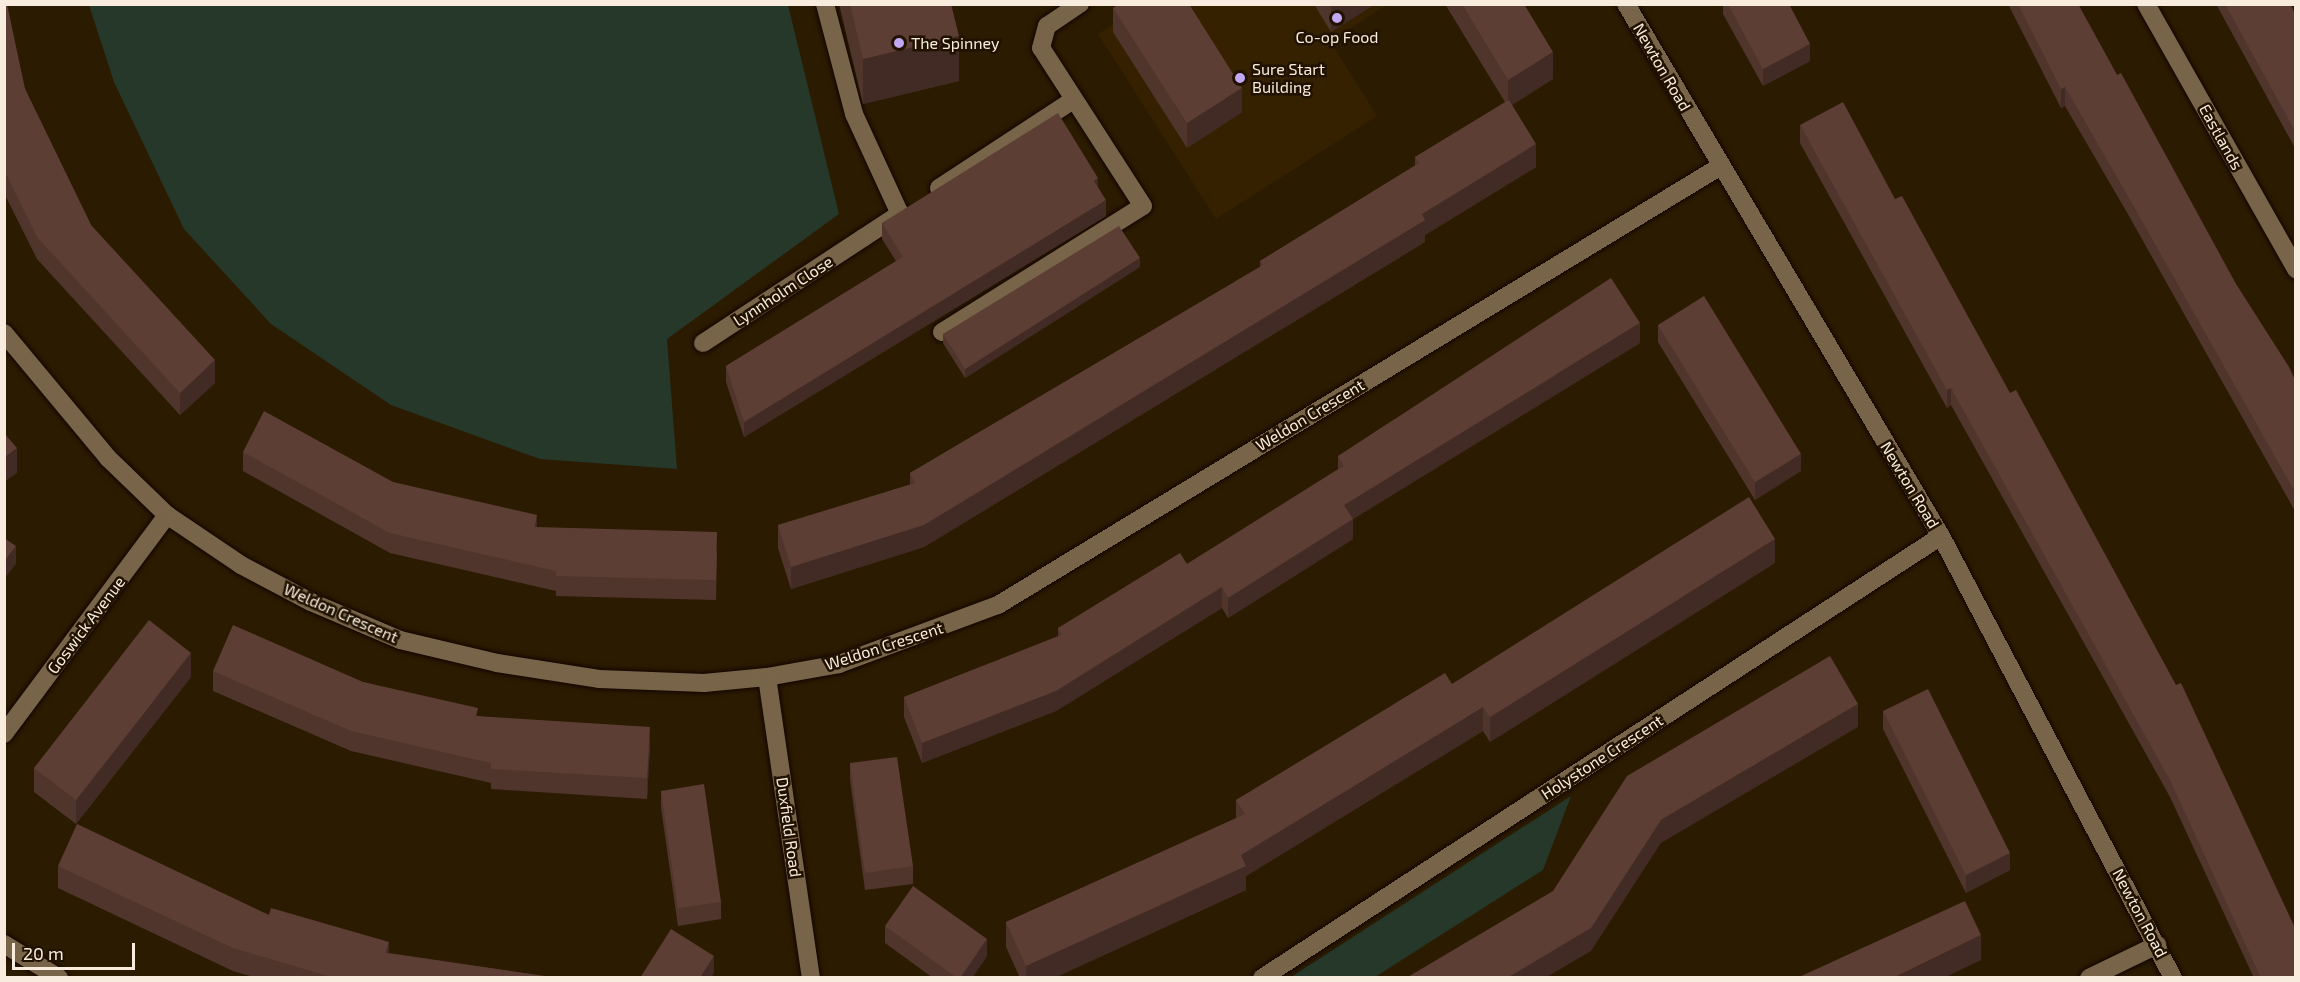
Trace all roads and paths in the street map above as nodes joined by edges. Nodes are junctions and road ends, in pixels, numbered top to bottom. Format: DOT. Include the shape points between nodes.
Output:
graph roads {
  1 [pos="825,4"];
  2 [pos="1080,4"];
  3 [pos="1626,4"];
  4 [pos="2146,4"];
  5 [pos="1073,100"];
  6 [pos="1721,166"];
  7 [pos="900,214"];
  8 [pos="2295,269"];
  9 [pos="942,332"];
  10 [pos="4,333"];
  11 [pos="703,343"];
  12 [pos="167,515"];
  13 [pos="1941,536"];
  14 [pos="767,677"];
  15 [pos="4,734"];
  16 [pos="4,944"];
  17 [pos="2157,945"];
  18 [pos="59,978"];
  19 [pos="811,978"];
  20 [pos="1262,978"];
  21 [pos="2089,978"];
  22 [pos="2173,978"];
  1 -- 7 [label="street" via="854,114"];
  2 -- 5 [label="street" via="1047,26 1041,48"];
  3 -- 6 [label="street, Newton Road"];
  4 -- 8 [label="street, Eastlands"];
  5 -- 7 [label="street, Lynnholm Close"];
  5 -- 9 [label="street" via="1143,206"];
  6 -- 13 [label="street, Newton Road"];
  6 -- 14 [label="street, Weldon Crescent" via="998,605 839,664"];
  7 -- 11 [label="street, Lynnholm Close"];
  10 -- 12 [label="street, Weldon Crescent" via="108,458"];
  12 -- 14 [label="street, Weldon Crescent" via="241,565 400,640 599,679 704,683"];
  12 -- 15 [label="street, Goswick Avenue"];
  13 -- 17 [label="street, Newton Road"];
  13 -- 20 [label="street, Holystone Crescent"];
  14 -- 19 [label="street, Duxfield Road"];
  16 -- 18 [label="street"];
  17 -- 21 [label="street"];
  17 -- 22 [label="street, Newton Road"];
}
